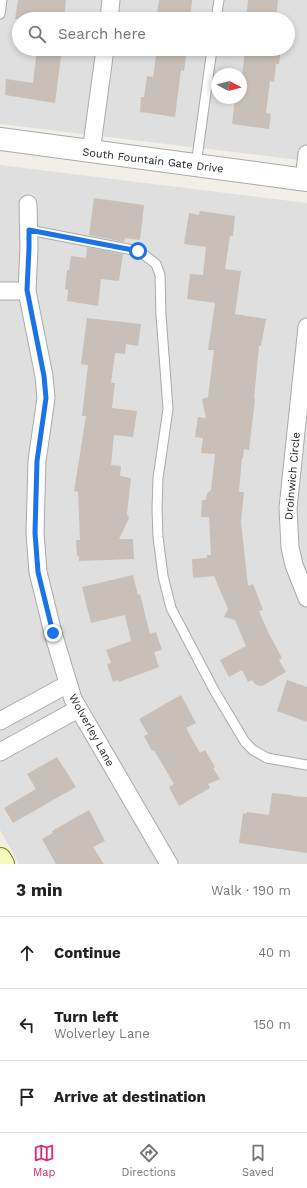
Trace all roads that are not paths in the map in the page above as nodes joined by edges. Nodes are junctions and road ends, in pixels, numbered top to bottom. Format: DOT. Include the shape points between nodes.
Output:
graph roads {
  1 [pos="2,0"];
  2 [pos="112,0"];
  3 [pos="219,0"];
  4 [pos="110,12"];
  5 [pos="217,12"];
  6 [pos="0,14"];
  7 [pos="104,56"];
  8 [pos="211,56"];
  9 [pos="0,139"];
  10 [pos="91,152"];
  11 [pos="307,154"];
  12 [pos="196,166"];
  13 [pos="305,180"];
  14 [pos="28,204"];
  15 [pos="29,230"];
  16 [pos="27,290"];
  17 [pos="0,291"];
  18 [pos="307,327"];
  19 [pos="307,598"];
  20 [pos="68,684"];
  21 [pos="78,709"];
  22 [pos="0,721"];
  23 [pos="0,752"];
  24 [pos="307,765"];
  25 [pos="0,859"];
  26 [pos="3,864"];
  27 [pos="169,864"];
  1 -- 6 [label="lane"];
  2 -- 4 [label="street"];
  3 -- 5 [label="lane"];
  7 -- 10 [label="street"];
  8 -- 12 [label="lane"];
  9 -- 10 [label="street, South Fountain Gate Drive"];
  10 -- 12 [label="street, South Fountain Gate Drive"];
  11 -- 13 [label="street"];
  12 -- 13 [label="street, South Fountain Gate Drive"];
  14 -- 15 [label="street, Wolverley Lane"];
  15 -- 16 [label="street, Wolverley Lane"];
  15 -- 24 [label="lane" via="138,251 156,264 160,275 168,409 156,510 163,576 171,608 245,742 267,758"];
  16 -- 17 [label="street"];
  16 -- 20 [label="street, Wolverley Lane" via="46,398 37,461 35,533 38,572"];
  18 -- 19 [label="street, Droinwich Circle" via="288,514 294,565"];
  20 -- 21 [label="street, Wolverley Lane"];
  20 -- 22 [label="street"];
  21 -- 23 [label="street"];
  21 -- 27 [label="street, Wolverley Lane"];
  25 -- 26 [label="main road"];
}
